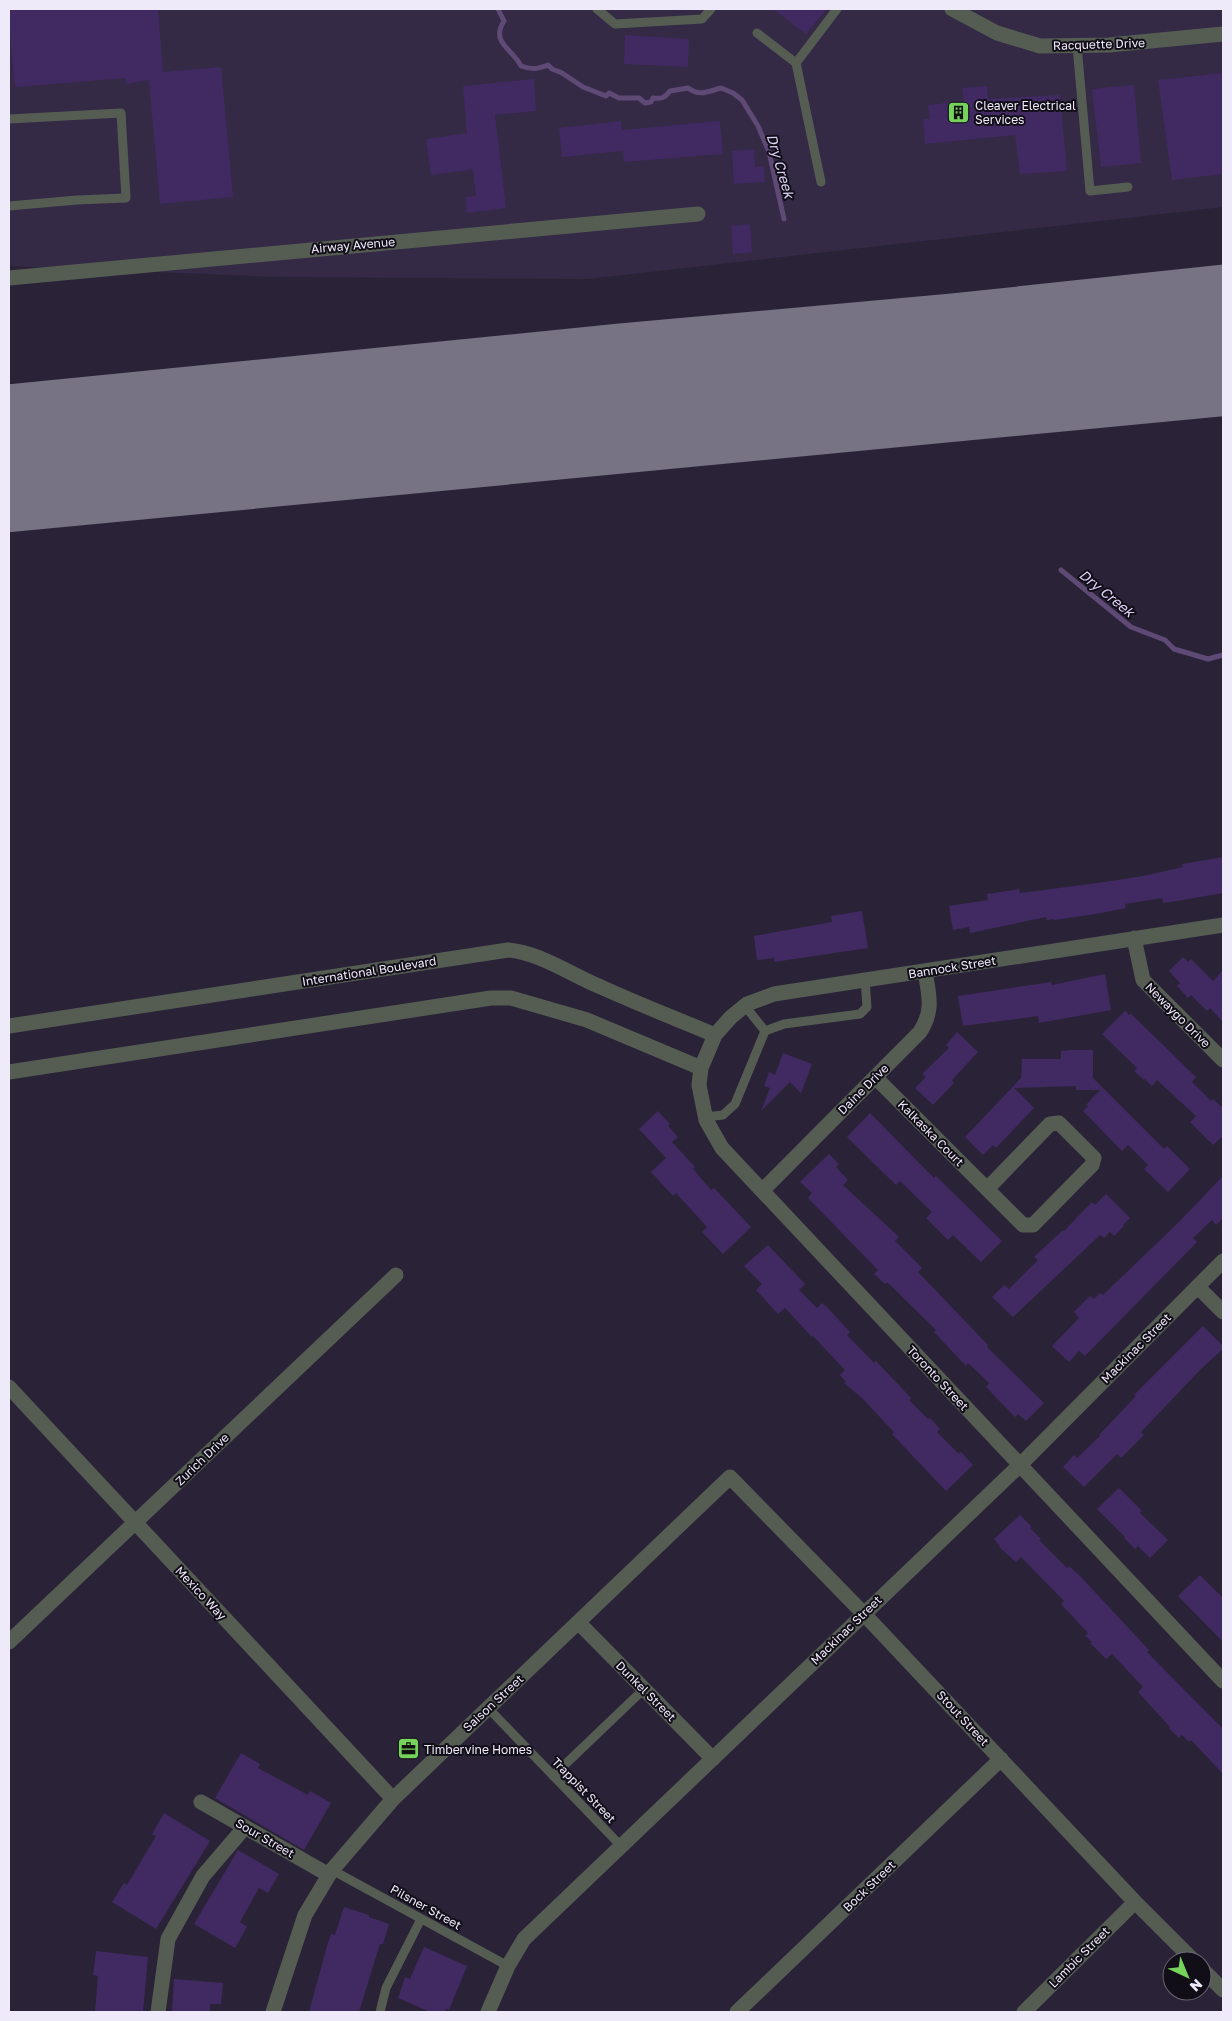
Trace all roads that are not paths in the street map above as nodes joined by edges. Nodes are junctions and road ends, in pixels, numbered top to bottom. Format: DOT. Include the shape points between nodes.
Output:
graph roads {
  1 [pos="597,9"];
  2 [pos="711,9"];
  3 [pos="837,9"];
  4 [pos="957,10"];
  5 [pos="757,33"];
  6 [pos="1223,34"];
  7 [pos="1078,46"];
  8 [pos="796,63"];
  9 [pos="9,119"];
  10 [pos="821,182"];
  11 [pos="1128,187"];
  12 [pos="9,206"];
  13 [pos="698,214"];
  14 [pos="9,278"];
  15 [pos="1223,925"];
  16 [pos="1134,938"];
  17 [pos="925,972"];
  18 [pos="865,980"];
  19 [pos="745,1006"];
  20 [pos="9,1026"];
  21 [pos="765,1031"];
  22 [pos="715,1035"];
  23 [pos="706,1053"];
  24 [pos="1223,1060"];
  25 [pos="701,1068"];
  26 [pos="9,1072"];
  27 [pos="875,1077"];
  28 [pos="705,1117"];
  29 [pos="987,1189"];
  30 [pos="762,1191"];
  31 [pos="1223,1261"];
  32 [pos="396,1275"];
  33 [pos="1198,1287"];
  34 [pos="1223,1312"];
  35 [pos="9,1387"];
  36 [pos="1020,1465"];
  37 [pos="730,1477"];
  38 [pos="135,1522"];
  39 [pos="863,1613"];
  40 [pos="579,1623"];
  41 [pos="9,1642"];
  42 [pos="1223,1681"];
  43 [pos="644,1690"];
  44 [pos="488,1708"];
  45 [pos="713,1759"];
  46 [pos="1001,1759"];
  47 [pos="553,1776"];
  48 [pos="393,1799"];
  49 [pos="201,1802"];
  50 [pos="245,1827"];
  51 [pos="621,1846"];
  52 [pos="330,1872"];
  53 [pos="1135,1902"];
  54 [pos="421,1919"];
  55 [pos="1184,1951"];
  56 [pos="508,1966"];
  57 [pos="1212,1979"];
  58 [pos="1223,1990"];
  59 [pos="158,2012"];
  60 [pos="273,2012"];
  61 [pos="380,2012"];
  62 [pos="488,2012"];
  63 [pos="737,2012"];
  64 [pos="1024,2012"];
  1 -- 2 [label="lane" via="615,24 702,19"];
  3 -- 8 [label="lane"];
  4 -- 7 [label="street, Racquette Drive" via="997,33 1040,46"];
  5 -- 8 [label="lane"];
  6 -- 7 [label="street, Racquette Drive"];
  7 -- 11 [label="lane" via="1090,191"];
  8 -- 10 [label="lane"];
  9 -- 12 [label="lane" via="121,113 126,198"];
  13 -- 14 [label="street, Airway Avenue"];
  15 -- 16 [label="street, Bannock Street"];
  16 -- 17 [label="street, Bannock Street"];
  16 -- 24 [label="street, Newaygo Drive" via="1143,980"];
  17 -- 18 [label="street, Bannock Street"];
  17 -- 27 [label="street, Daine Drive" via="930,1005 928,1020"];
  18 -- 19 [label="street, Bannock Street" via="774,994"];
  18 -- 21 [label="lane" via="867,1006 860,1014 784,1024"];
  19 -- 21 [label="lane"];
  19 -- 22 [label="street, Bannock Street"];
  20 -- 22 [label="street, International Boulevard" via="508,950 537,958"];
  21 -- 28 [label="lane" via="736,1104 723,1115"];
  22 -- 23 [label="street, Bannock Street"];
  23 -- 25 [label="street, Toronto Street"];
  25 -- 26 [label="street" via="587,1020 511,998 491,998"];
  25 -- 28 [label="street, Toronto Street" via="699,1085"];
  27 -- 29 [label="street, Kalkaska Court"];
  27 -- 30 [label="street, Daine Drive"];
  28 -- 30 [label="street, Toronto Street" via="722,1148"];
  29 -- 29 [label="street, Kalkaska Court" via="1023,1225 1033,1225 1092,1165 1094,1158 1059,1123 1050,1124"];
  30 -- 36 [label="street, Toronto Street"];
  31 -- 33 [label="street, Mackinac Street"];
  32 -- 38 [label="street, Zurich Drive"];
  33 -- 34 [label="street"];
  33 -- 36 [label="street, Mackinac Street"];
  35 -- 38 [label="street, Mexico Way"];
  36 -- 39 [label="street, Mackinac Street"];
  36 -- 42 [label="street, Toronto Street"];
  37 -- 39 [label="street, Stout Street"];
  37 -- 40 [label="street, Saison Street"];
  38 -- 41 [label="street, Zurich Drive"];
  38 -- 48 [label="street, Mexico Way"];
  39 -- 45 [label="street, Mackinac Street"];
  39 -- 46 [label="street, Stout Street"];
  40 -- 43 [label="street, Dunkel Street"];
  40 -- 44 [label="street, Saison Street"];
  43 -- 45 [label="street, Dunkel Street"];
  43 -- 47 [label="lane"];
  44 -- 47 [label="lane, Trappist Street"];
  44 -- 48 [label="street, Saison Street"];
  45 -- 51 [label="street, Mackinac Street"];
  46 -- 53 [label="street, Stout Street"];
  46 -- 63 [label="street, Bock Street"];
  47 -- 51 [label="lane, Trappist Street"];
  48 -- 52 [label="street, Saison Street"];
  49 -- 50 [label="street, Sour Street"];
  50 -- 52 [label="street, Sour Street"];
  50 -- 59 [label="street" via="203,1876 168,1938"];
  51 -- 56 [label="street, Mackinac Street" via="524,1938"];
  52 -- 54 [label="lane, Pilsner Street"];
  52 -- 60 [label="street, Saison Street" via="305,1915"];
  53 -- 55 [label="street, Stout Street"];
  53 -- 64 [label="street, Lambic Street"];
  54 -- 56 [label="lane, Pilsner Street"];
  54 -- 61 [label="lane" via="386,1988"];
  56 -- 62 [label="street, Mackinac Street"];
  57 -- 58 [label="street"];
}
